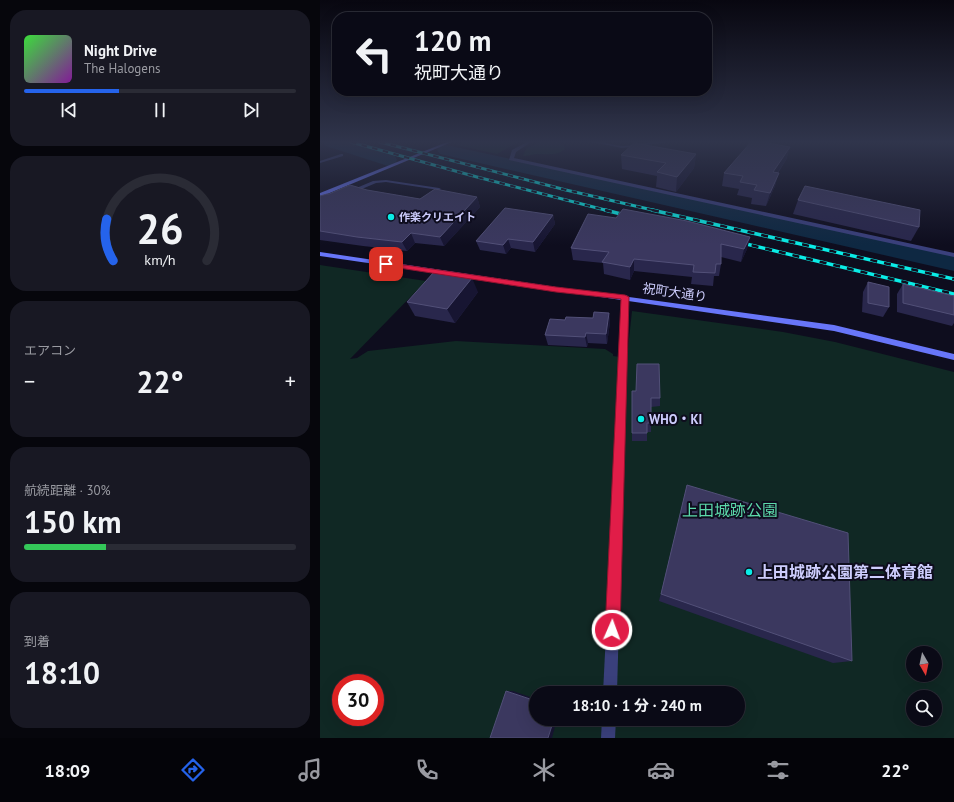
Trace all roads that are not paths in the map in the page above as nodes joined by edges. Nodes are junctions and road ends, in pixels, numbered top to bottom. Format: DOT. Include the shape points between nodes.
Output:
graph roads {
  1 [pos="366,176"];
  2 [pos="591,176"];
  3 [pos="439,189"];
  4 [pos="320,195"];
  5 [pos="342,195"];
  6 [pos="320,254"];
  7 [pos="954,255"];
  8 [pos="625,297"];
  9 [pos="954,357"];
  10 [pos="610,686"];
  11 [pos="609,726"];
  12 [pos="608,738"];
  1 -- 4 [label="street"];
  2 -- 7 [label="street"];
  3 -- 5 [label="street" via="386,181 375,182"];
  6 -- 8 [label="street, 祝町大通り"];
  8 -- 9 [label="street, 祝町大通り" via="834,328"];
  8 -- 10 [label="street"];
  11 -- 12 [label="street"];
}
